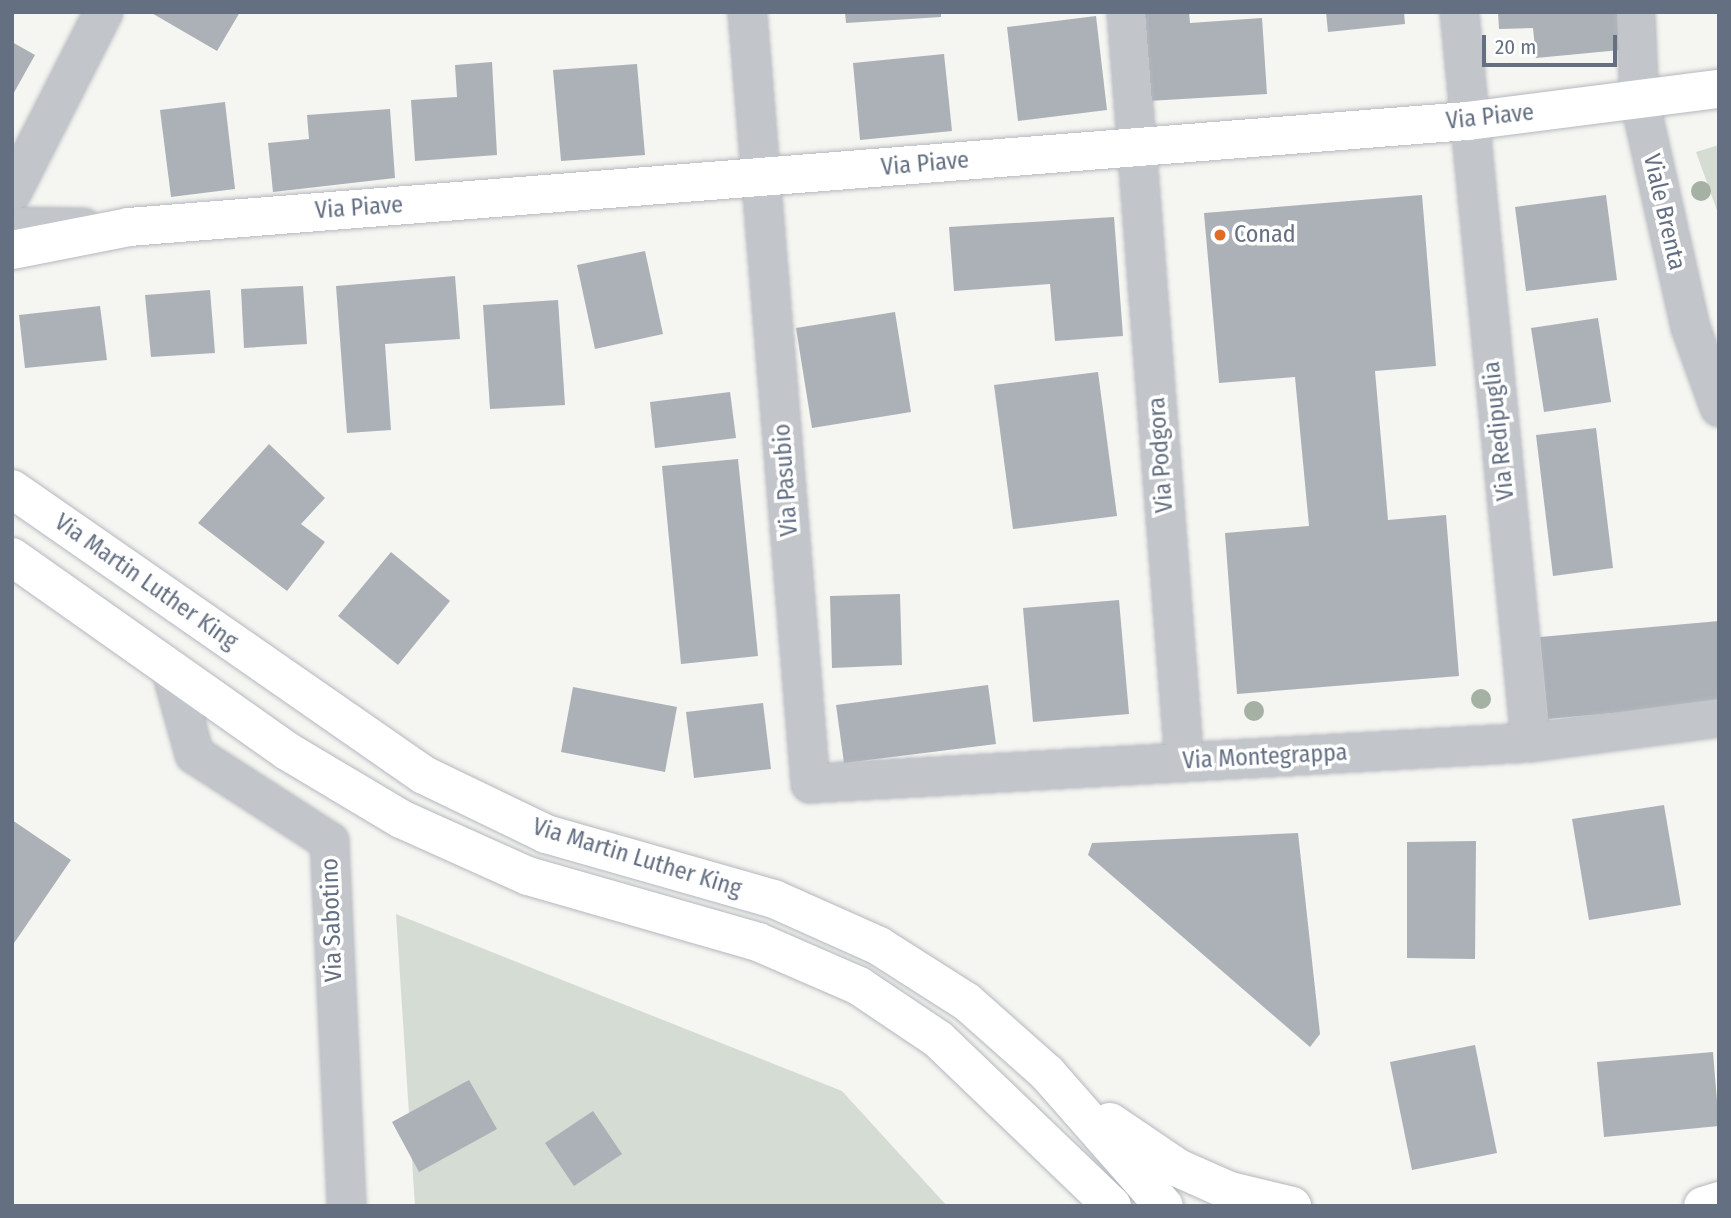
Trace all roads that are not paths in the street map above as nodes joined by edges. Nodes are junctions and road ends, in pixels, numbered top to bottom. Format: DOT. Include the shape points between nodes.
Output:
graph roads {
  1 [pos="103,12"];
  2 [pos="747,12"];
  3 [pos="1126,12"];
  4 [pos="1459,12"];
  5 [pos="1635,12"];
  6 [pos="1719,89"];
  7 [pos="1639,99"];
  8 [pos="1468,121"];
  9 [pos="1138,149"];
  10 [pos="761,178"];
  11 [pos="12,191"];
  12 [pos="12,226"];
  13 [pos="130,227"];
  14 [pos="12,250"];
  15 [pos="1719,407"];
  16 [pos="12,489"];
  17 [pos="12,557"];
  18 [pos="170,668"];
  19 [pos="1719,717"];
  20 [pos="1530,742"];
  21 [pos="1184,762"];
  22 [pos="810,783"];
  23 [pos="1047,1073"];
  24 [pos="1719,1202"];
  25 [pos="346,1206"];
  26 [pos="1112,1206"];
  27 [pos="1164,1206"];
  28 [pos="1292,1206"];
  29 [pos="1703,1206"];
  1 -- 11 [label="street"];
  2 -- 10 [label="street, Via Pasubio"];
  3 -- 9 [label="street, Via Podgora"];
  4 -- 8 [label="street, Via Redipuglia"];
  5 -- 7 [label="street, Viale Brenta"];
  6 -- 7 [label="main road, Via Piave"];
  7 -- 8 [label="main road, Via Piave"];
  7 -- 15 [label="street, Viale Brenta" via="1690,327"];
  8 -- 9 [label="main road, Via Piave"];
  8 -- 20 [label="street, Via Redipuglia"];
  9 -- 10 [label="main road, Via Piave"];
  9 -- 21 [label="street, Via Podgora"];
  10 -- 13 [label="main road, Via Piave"];
  10 -- 22 [label="street, Via Pasubio"];
  12 -- 13 [label="street, Via Piave"];
  13 -- 14 [label="main road, Via Piave"];
  16 -- 23 [label="main road, Via Martin Luther King" via="424,775 546,834 774,899 879,946 967,1002"];
  17 -- 18 [label="main road, Via Martin Luther King"];
  18 -- 25 [label="street, Via Sabotino" via="194,754 329,841"];
  18 -- 26 [label="main road, Via Martin Luther King" via="287,751 401,819 528,876 758,942 859,986 939,1039"];
  19 -- 20 [label="street, Via Montegrappa"];
  20 -- 21 [label="street, Via Montegrappa"];
  21 -- 22 [label="street, Via Montegrappa"];
  23 -- 27 [label="main road, Via Martin Luther King"];
  23 -- 28 [label="main road" via="1178,1168 1230,1191"];
  24 -- 29 [label="main road"];
}
